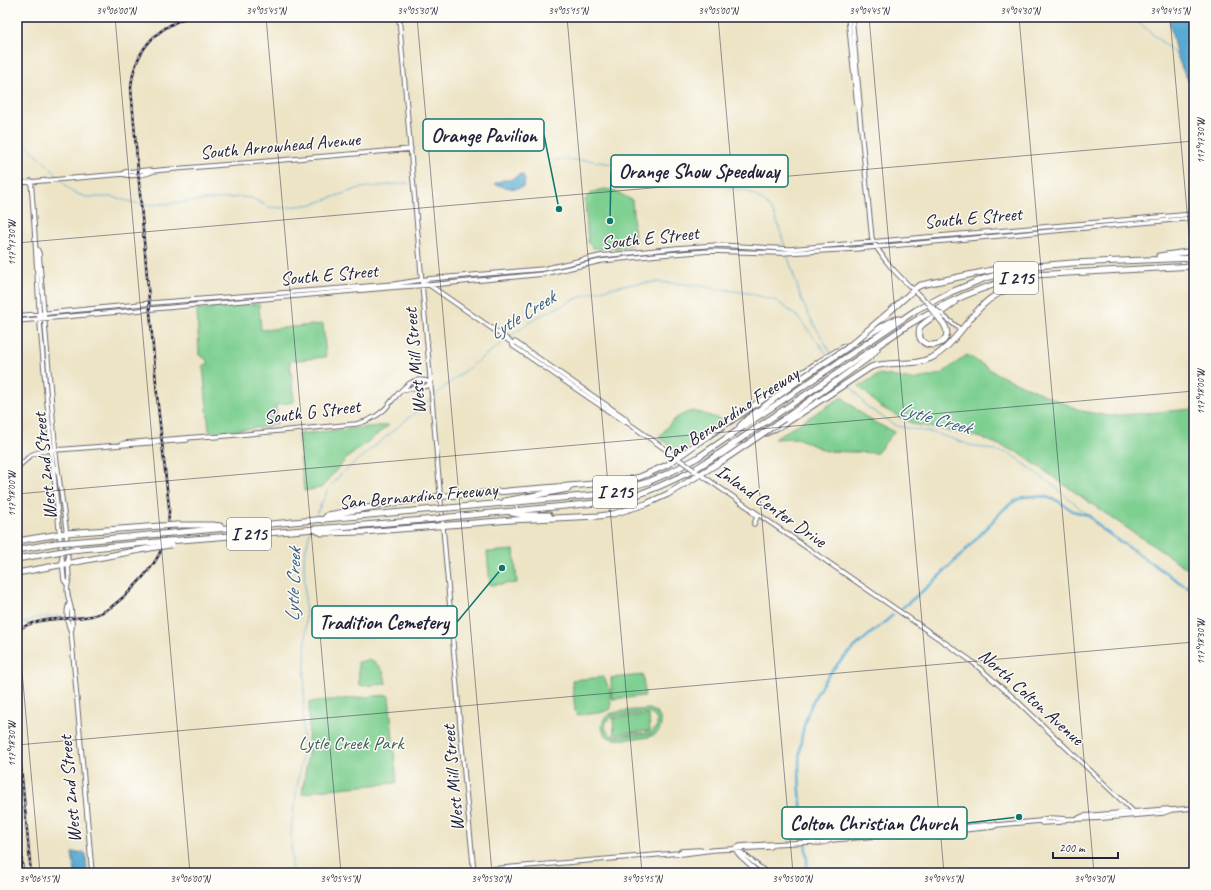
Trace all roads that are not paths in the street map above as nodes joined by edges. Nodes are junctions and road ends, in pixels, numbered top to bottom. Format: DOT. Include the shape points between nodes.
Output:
graph roads {
  1 [pos="399,17"];
  2 [pos="850,18"];
  3 [pos="411,149"];
  4 [pos="31,181"];
  5 [pos="17,183"];
  6 [pos="1194,214"];
  7 [pos="1194,218"];
  8 [pos="873,241"];
  9 [pos="876,247"];
  10 [pos="37,249"];
  11 [pos="781,251"];
  12 [pos="791,251"];
  13 [pos="1194,251"];
  14 [pos="1194,258"];
  15 [pos="1128,260"];
  16 [pos="1194,266"];
  17 [pos="1023,268"];
  18 [pos="37,270"];
  19 [pos="1033,275"];
  20 [pos="422,280"];
  21 [pos="430,285"];
  22 [pos="423,286"];
  23 [pos="914,290"];
  24 [pos="42,291"];
  25 [pos="957,298"];
  26 [pos="930,306"];
  27 [pos="44,313"];
  28 [pos="40,314"];
  29 [pos="17,316"];
  30 [pos="45,318"];
  31 [pos="904,318"];
  32 [pos="942,318"];
  33 [pos="40,319"];
  34 [pos="17,321"];
  35 [pos="960,330"];
  36 [pos="848,369"];
  37 [pos="431,383"];
  38 [pos="730,435"];
  39 [pos="54,450"];
  40 [pos="678,459"];
  41 [pos="711,459"];
  42 [pos="17,468"];
  43 [pos="700,474"];
  44 [pos="618,482"];
  45 [pos="56,493"];
  46 [pos="441,497"];
  47 [pos="497,504"];
  48 [pos="62,505"];
  49 [pos="750,508"];
  50 [pos="631,509"];
  51 [pos="503,512"];
  52 [pos="323,520"];
  53 [pos="754,524"];
  54 [pos="444,526"];
  55 [pos="225,527"];
  56 [pos="322,531"];
  57 [pos="66,533"];
  58 [pos="60,534"];
  59 [pos="17,540"];
  60 [pos="157,544"];
  61 [pos="17,550"];
  62 [pos="18,559"];
  63 [pos="65,563"];
  64 [pos="17,573"];
  65 [pos="898,610"];
  66 [pos="1194,808"];
  67 [pos="1135,814"];
  68 [pos="735,848"];
  69 [pos="761,868"];
  70 [pos="474,872"];
  71 [pos="758,872"];
  72 [pos="92,873"];
  73 [pos="446,873"];
  74 [pos="767,873"];
  1 -- 3 [label="main road, West Mill Street"];
  2 -- 8 [label="main road"];
  3 -- 4 [label="main road, South Arrowhead Avenue"];
  3 -- 20 [label="main road, West Mill Street"];
  4 -- 5 [label="main road, South Arrowhead Avenue"];
  4 -- 10 [label="main road, West 2nd Street"];
  6 -- 8 [label="main road, South E Street"];
  7 -- 9 [label="main road, South E Street"];
  8 -- 9 [label="main road"];
  8 -- 12 [label="main road, South E Street"];
  9 -- 12 [label="main road, South E Street"];
  9 -- 23 [label="main road" via="891,268"];
  10 -- 18 [label="main road, West 2nd Street"];
  10 -- 24 [label="main road, West 2nd Street"];
  11 -- 12 [label="main road, South E Street"];
  11 -- 20 [label="main road, South E Street" via="718,245 695,246 610,255 543,269"];
  11 -- 21 [label="main road, South E Street" via="710,251 625,258 543,274"];
  13 -- 15 [label="highway"];
  14 -- 15 [label="highway, San Bernardino Freeway / I 215"];
  15 -- 17 [label="highway, San Bernardino Freeway / I 215"];
  16 -- 19 [label="highway, I 215"];
  17 -- 23 [label="highway" via="1018,265 1011,266 932,282 918,286"];
  17 -- 31 [label="highway, San Bernardino Freeway / I 215" via="983,279 951,292"];
  18 -- 24 [label="main road"];
  18 -- 28 [label="main road, West 2nd Street"];
  19 -- 25 [label="highway, I 215" via="983,287"];
  19 -- 35 [label="highway" via="991,298"];
  20 -- 21 [label="main road, Inland Center Drive"];
  20 -- 22 [label="main road, West Mill Street"];
  20 -- 27 [label="main road, South E Street"];
  21 -- 22 [label="main road, South E Street"];
  21 -- 40 [label="main road, Inland Center Drive" via="512,342 513,346"];
  22 -- 30 [label="main road, South E Street"];
  22 -- 37 [label="main road, West Mill Street"];
  23 -- 26 [label="main road, bridge"];
  23 -- 38 [label="highway, bridge" via="852,345 802,378"];
  24 -- 27 [label="main road, West 2nd Street"];
  25 -- 32 [label="highway" via="954,304 920,327 920,336 927,345 937,345 944,341 946,327"];
  25 -- 36 [label="highway, I 215" via="928,312 885,341 871,356"];
  26 -- 32 [label="highway, bridge"];
  27 -- 28 [label="main road, South E Street"];
  27 -- 30 [label="main road, West 2nd Street"];
  28 -- 29 [label="main road, South E Street"];
  28 -- 33 [label="main road, West 2nd Street"];
  30 -- 33 [label="main road, South E Street"];
  30 -- 39 [label="main road, West 2nd Street"];
  31 -- 38 [label="highway, San Bernardino Freeway / I 215"];
  31 -- 40 [label="highway" via="894,320 837,351"];
  32 -- 35 [label="main road"];
  33 -- 34 [label="main road, South E Street"];
  33 -- 39 [label="main road, West 2nd Street"];
  35 -- 41 [label="highway" via="945,348 932,358 920,362 879,365 864,371 786,423"];
  36 -- 41 [label="highway, San Bernardino Freeway / I 215"];
  36 -- 43 [label="highway, bridge" via="834,383 784,419"];
  37 -- 39 [label="main road, South G Street" via="426,380 406,385 378,415 360,423"];
  37 -- 46 [label="main road, West Mill Street"];
  38 -- 47 [label="highway, San Bernardino Freeway / I 215" via="684,465 634,487 589,496"];
  39 -- 42 [label="main road, South G Street" via="36,453"];
  39 -- 45 [label="main road, West 2nd Street"];
  39 -- 48 [label="main road, West 2nd Street"];
  40 -- 43 [label="main road, Inland Center Drive, bridge"];
  40 -- 44 [label="highway" via="649,474"];
  41 -- 51 [label="highway, San Bernardino Freeway / I 215" via="674,480 632,496 606,502"];
  43 -- 49 [label="main road, Inland Center Drive"];
  43 -- 50 [label="highway" via="668,494"];
  44 -- 46 [label="highway"];
  44 -- 47 [label="highway" via="573,488"];
  45 -- 48 [label="main road"];
  45 -- 58 [label="main road, West 2nd Street"];
  46 -- 52 [label="highway" via="328,515"];
  46 -- 54 [label="main road, West Mill Street"];
  47 -- 52 [label="highway, San Bernardino Freeway / I 215, bridge"];
  48 -- 57 [label="main road, West 2nd Street"];
  49 -- 53 [label="main road" via="757,517"];
  49 -- 65 [label="main road, Inland Center Drive"];
  50 -- 51 [label="highway" via="585,514 523,515"];
  50 -- 54 [label="highway" via="599,516"];
  51 -- 56 [label="highway, San Bernardino Freeway / I 215, bridge"];
  52 -- 55 [label="highway, San Bernardino Freeway / I 215"];
  54 -- 56 [label="highway" via="363,532"];
  54 -- 70 [label="main road, West Mill Street"];
  55 -- 57 [label="highway, bridge" via="177,525"];
  55 -- 61 [label="highway, San Bernardino Freeway / I 215, bridge" via="56,543"];
  56 -- 60 [label="highway, San Bernardino Freeway / I 215, bridge" via="314,529"];
  57 -- 58 [label="highway"];
  57 -- 63 [label="main road, West 2nd Street"];
  58 -- 59 [label="highway"];
  58 -- 63 [label="main road, West 2nd Street"];
  60 -- 62 [label="highway, bridge" via="124,544"];
  60 -- 63 [label="highway" via="136,552"];
  63 -- 64 [label="highway"];
  63 -- 72 [label="main road, West 2nd Street" via="64,580 67,584 69,604 67,611 71,631"];
  65 -- 67 [label="main road, North Colton Avenue" via="992,678"];
  66 -- 67 [label="main road"];
  67 -- 68 [label="main road" via="1083,820 1054,818 828,842"];
  68 -- 69 [label="main road"];
  68 -- 70 [label="main road"];
  68 -- 71 [label="main road" via="738,855"];
  69 -- 71 [label="main road"];
  69 -- 74 [label="main road"];
  70 -- 73 [label="main road"];
}
